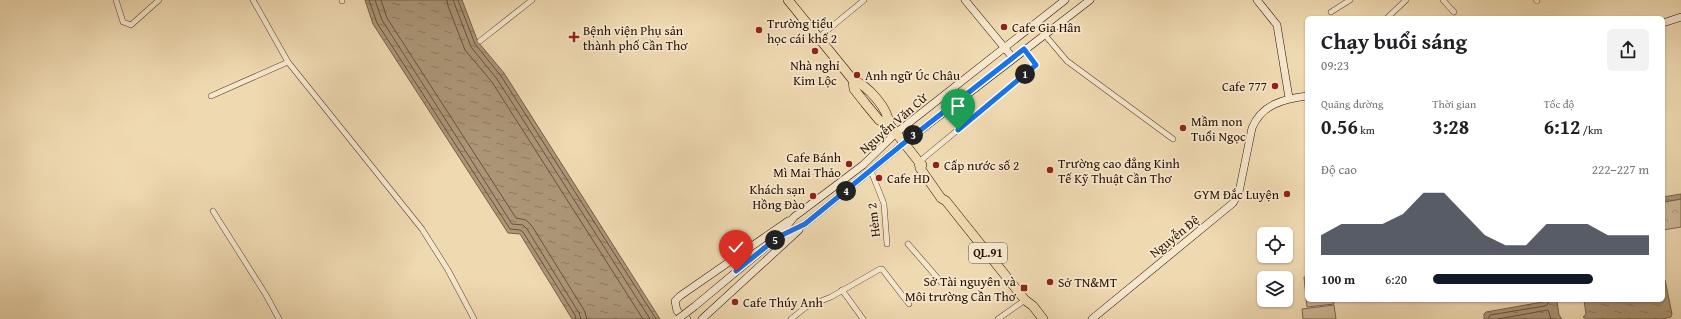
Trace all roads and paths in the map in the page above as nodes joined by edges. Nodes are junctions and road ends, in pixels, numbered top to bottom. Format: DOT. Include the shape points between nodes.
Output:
graph roads {
  1 [pos="159,0"];
  2 [pos="253,0"];
  3 [pos="532,0"];
  4 [pos="788,0"];
  5 [pos="864,0"];
  6 [pos="965,0"];
  7 [pos="1065,0"];
  8 [pos="1090,0"];
  9 [pos="1257,0"];
  10 [pos="1350,0"];
  11 [pos="1406,0"];
  12 [pos="1443,0"];
  13 [pos="117,2"];
  14 [pos="1331,12"];
  15 [pos="1454,12"];
  16 [pos="1389,16"];
  17 [pos="1681,17"];
  18 [pos="1665,22"];
  19 [pos="1044,34"];
  20 [pos="818,38"];
  21 [pos="480,41"];
  22 [pos="1005,48"];
  23 [pos="1024,49"];
  24 [pos="1013,58"];
  25 [pos="288,62"];
  26 [pos="210,96"];
  27 [pos="1305,96"];
  28 [pos="1289,98"];
  29 [pos="896,133"];
  30 [pos="1173,139"];
  31 [pos="904,143"];
  32 [pos="918,162"];
  33 [pos="871,171"];
  34 [pos="213,211"];
  35 [pos="794,217"];
  36 [pos="805,224"];
  37 [pos="778,237"];
  38 [pos="887,244"];
  39 [pos="908,244"];
  40 [pos="942,283"];
  41 [pos="842,290"];
  42 [pos="1028,303"];
  43 [pos="909,304"];
  44 [pos="279,319"];
  45 [pos="474,319"];
  46 [pos="678,319"];
  47 [pos="686,319"];
  48 [pos="702,319"];
  49 [pos="791,319"];
  50 [pos="863,319"];
  51 [pos="998,319"];
  52 [pos="1039,319"];
  53 [pos="1043,319"];
  54 [pos="1092,319"];
  1 -- 13 [label="street" via="131,24 123,22"];
  2 -- 25 [label="street"];
  3 -- 21 [label="street"];
  4 -- 20 [label="highway, QL.91"];
  5 -- 20 [label="street"];
  6 -- 22 [label="main road"];
  7 -- 22 [label="main road, Nguyễn Văn Cừ"];
  8 -- 19 [label="main road, Nguyễn Văn Cừ"];
  9 -- 28 [label="main road" via="1277,25"];
  10 -- 14 [label="street"];
  11 -- 16 [label="street"];
  12 -- 15 [label="street"];
  17 -- 18 [label="main road"];
  19 -- 23 [label="main road, Nguyễn Văn Cừ"];
  19 -- 30 [label="street" via="1067,61"];
  20 -- 29 [label="highway, QL.91" via="853,80 864,84 888,115 889,124"];
  22 -- 24 [label="main road"];
  22 -- 29 [label="main road, Nguyễn Văn Cừ"];
  23 -- 24 [label="main road, Nguyễn Văn Cừ"];
  23 -- 32 [label="street" via="1036,65"];
  24 -- 31 [label="main road, Nguyễn Văn Cừ"];
  25 -- 26 [label="street"];
  25 -- 45 [label="street" via="422,229 448,270"];
  27 -- 28 [label="main road, Nguyễn Đệ"];
  28 -- 54 [label="main road, Nguyễn Đệ" via="1267,108 1256,120 1252,128 1239,192 1233,204"];
  29 -- 31 [label="highway, QL.91"];
  29 -- 35 [label="main road, Nguyễn Văn Cừ" via="863,165"];
  31 -- 32 [label="highway, QL.91"];
  31 -- 33 [label="main road, Nguyễn Văn Cừ"];
  32 -- 42 [label="highway, QL.91" via="924,165 946,194 946,200"];
  33 -- 36 [label="main road, Nguyễn Văn Cừ"];
  33 -- 38 [label="street, Hẻm 2" via="884,204"];
  34 -- 44 [label="street"];
  35 -- 37 [label="main road, Nguyễn Văn Cừ"];
  35 -- 47 [label="main road" via="680,296 675,301 677,310"];
  36 -- 37 [label="main road, Nguyễn Văn Cừ"];
  36 -- 48 [label="main road"];
  37 -- 46 [label="main road, Nguyễn Văn Cừ, bridge"];
  39 -- 40 [label="street"];
  41 -- 43 [label="street" via="882,269"];
  41 -- 49 [label="street" via="806,307"];
  41 -- 50 [label="street"];
  42 -- 51 [label="street"];
  42 -- 52 [label="highway, QL.91"];
  42 -- 53 [label="highway, QL.91"];
}
